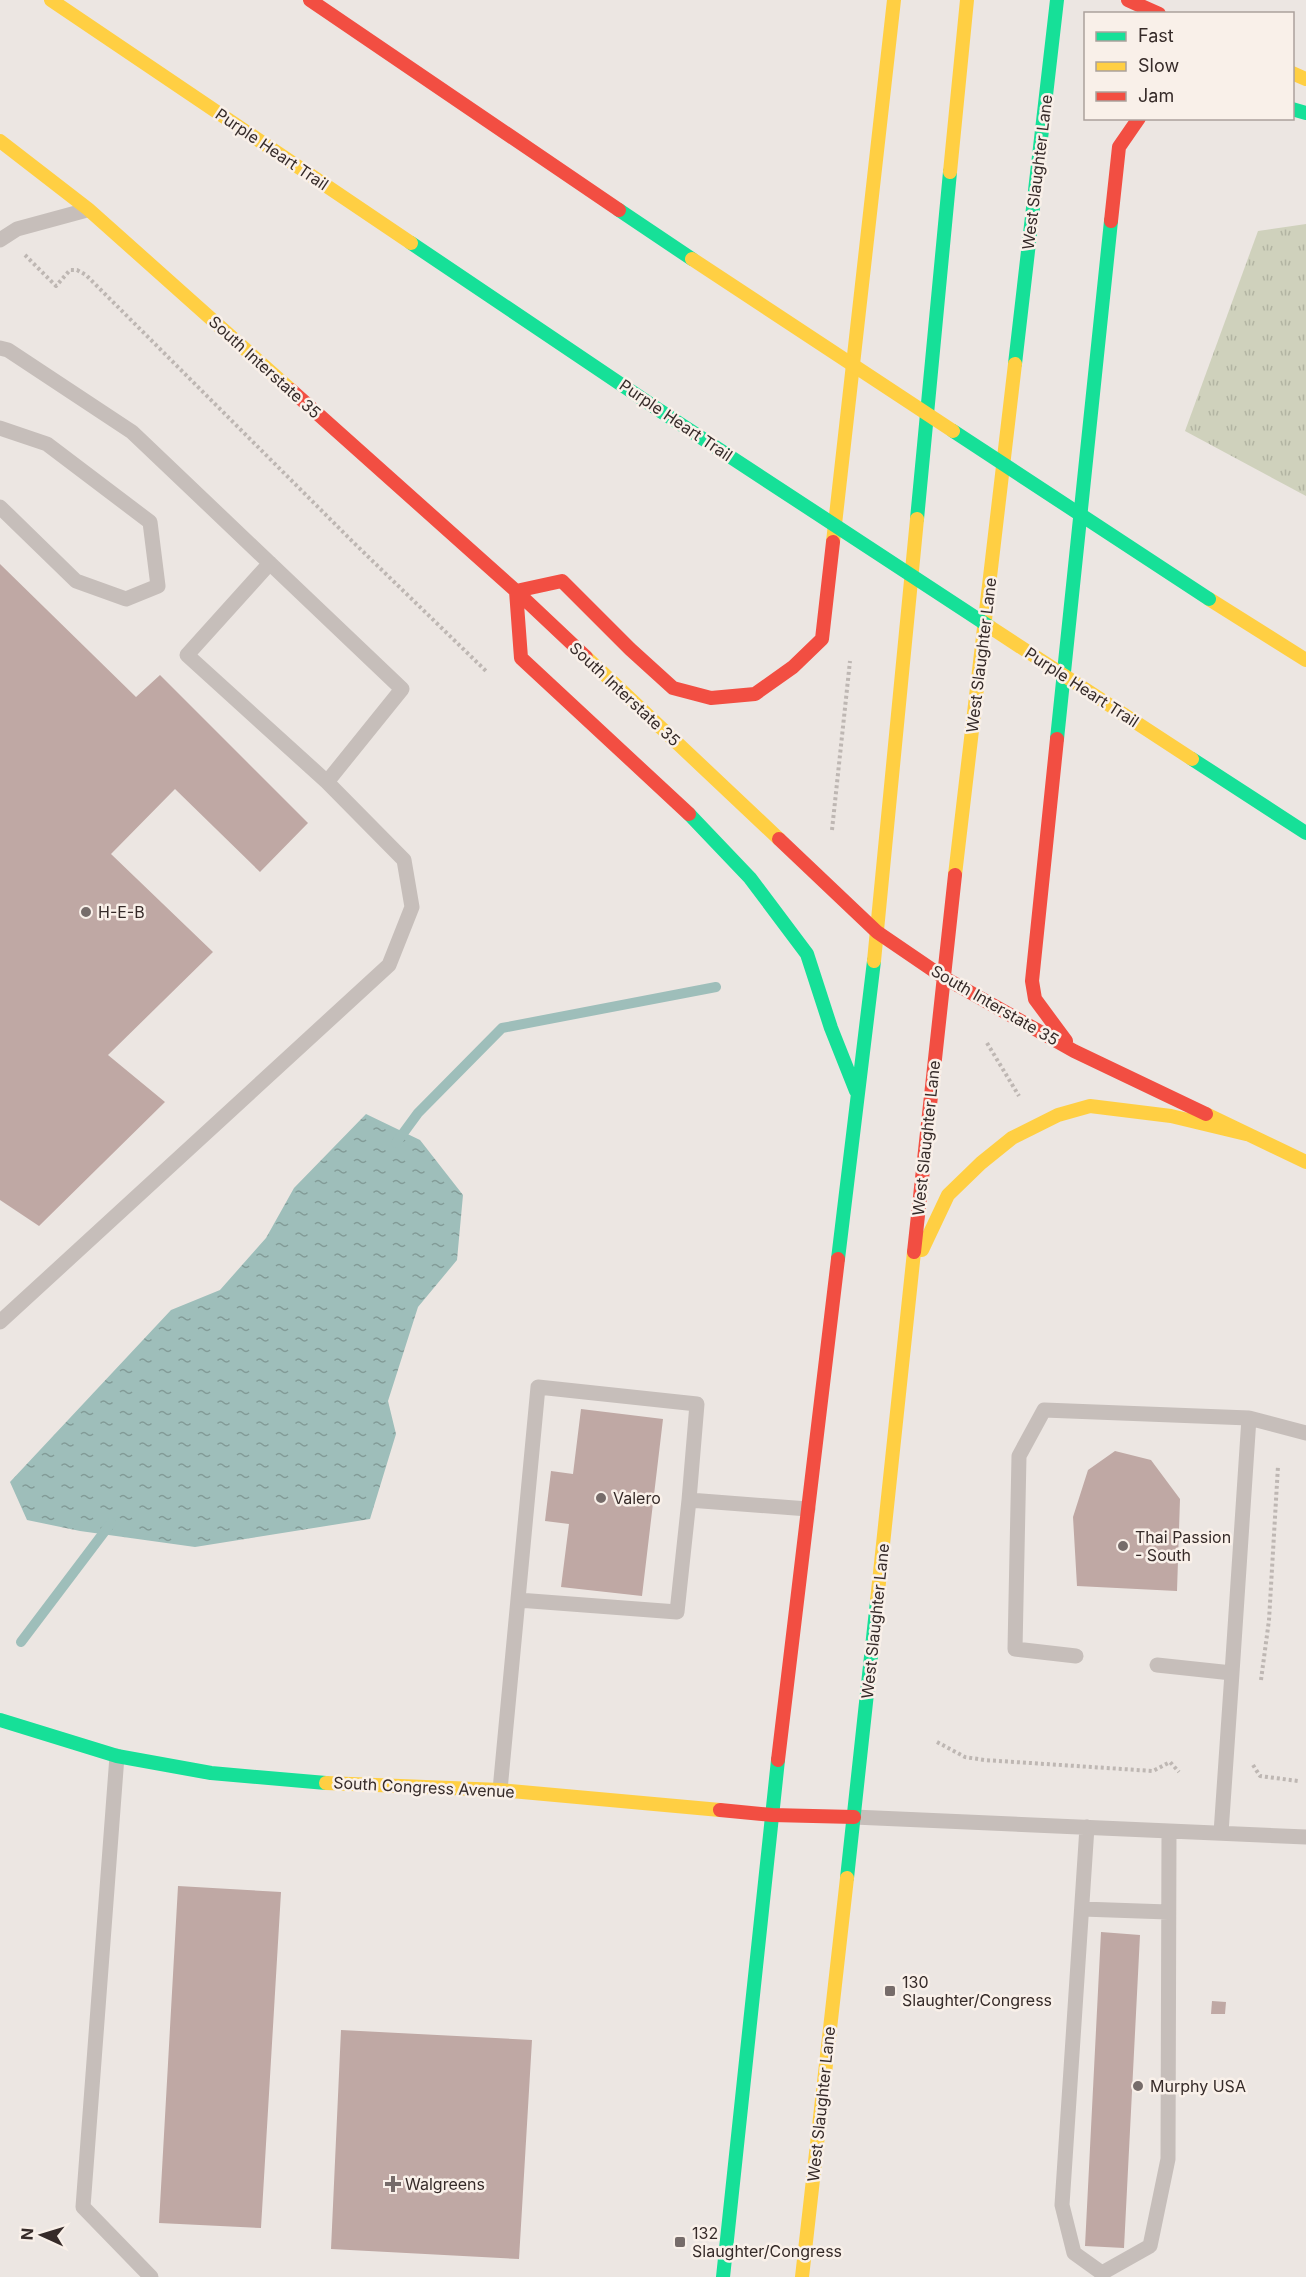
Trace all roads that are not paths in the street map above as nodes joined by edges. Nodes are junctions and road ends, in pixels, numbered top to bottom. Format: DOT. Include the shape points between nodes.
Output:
graph roads {
  1 [pos="51,0"];
  2 [pos="310,0"];
  3 [pos="322,0"];
  4 [pos="894,0"];
  5 [pos="968,0"];
  6 [pos="1057,0"];
  7 [pos="1128,0"];
  8 [pos="1155,12"];
  9 [pos="390,54"];
  10 [pos="1138,120"];
  11 [pos="0,141"];
  12 [pos="88,209"];
  13 [pos="0,240"];
  14 [pos="0,348"];
  15 [pos="0,428"];
  16 [pos="0,507"];
  17 [pos="270,563"];
  18 [pos="516,591"];
  19 [pos="1306,660"];
  20 [pos="327,782"];
  21 [pos="1306,833"];
  22 [pos="877,932"];
  23 [pos="943,977"];
  24 [pos="1074,1051"];
  25 [pos="858,1096"];
  26 [pos="1246,1134"];
  27 [pos="1306,1162"];
  28 [pos="912,1274"];
  29 [pos="0,1322"];
  30 [pos="1249,1418"];
  31 [pos="1306,1433"];
  32 [pos="689,1500"];
  33 [pos="808,1509"];
  34 [pos="518,1600"];
  35 [pos="1076,1656"];
  36 [pos="1157,1665"];
  37 [pos="1232,1673"];
  38 [pos="0,1720"];
  39 [pos="117,1756"];
  40 [pos="500,1790"];
  41 [pos="772,1815"];
  42 [pos="854,1817"];
  43 [pos="1087,1827"];
  44 [pos="1169,1831"];
  45 [pos="1221,1833"];
  46 [pos="1306,1837"];
  47 [pos="1082,1909"];
  48 [pos="1168,1912"];
  49 [pos="1102,2275"];
  50 [pos="152,2277"];
  51 [pos="723,2277"];
  52 [pos="802,2277"];
  1 -- 21 [label="main road, Purple Heart Trail, bridge" via="662,412"];
  2 -- 9 [label="main road"];
  3 -- 9 [label="main road"];
  4 -- 18 [label="main road" via="822,639 793,667 754,694 711,698 673,688 562,581"];
  5 -- 22 [label="main road"];
  6 -- 23 [label="main road, West Slaughter Lane"];
  7 -- 8 [label="main road"];
  9 -- 19 [label="main road, bridge" via="692,259"];
  10 -- 24 [label="main road" via="1119,147 1032,981 1035,999"];
  11 -- 12 [label="main road, South Interstate 35"];
  12 -- 13 [label="lane" via="17,229"];
  12 -- 18 [label="main road, South Interstate 35"];
  14 -- 17 [label="lane" via="132,432"];
  15 -- 16 [label="lane" via="47,444 150,522 158,586 126,599 76,581"];
  17 -- 20 [label="lane" via="402,689"];
  17 -- 20 [label="lane" via="187,655"];
  18 -- 22 [label="main road, South Interstate 35"];
  18 -- 25 [label="main road" via="521,658 684,808 750,878 807,954"];
  20 -- 29 [label="lane" via="404,860 412,907 389,965"];
  22 -- 23 [label="main road, South Interstate 35"];
  22 -- 25 [label="main road"];
  23 -- 24 [label="main road, South Interstate 35"];
  23 -- 28 [label="main road, West Slaughter Lane"];
  24 -- 26 [label="main road, South Interstate 35"];
  25 -- 33 [label="main road"];
  26 -- 27 [label="main road, South Interstate 35"];
  26 -- 28 [label="main road" via="1171,1116 1090,1106 1058,1115 1012,1138 948,1195"];
  28 -- 42 [label="main road, West Slaughter Lane"];
  30 -- 31 [label="lane"];
  30 -- 35 [label="lane" via="1044,1410 1019,1456 1015,1649"];
  30 -- 37 [label="lane"];
  32 -- 33 [label="lane"];
  32 -- 34 [label="lane" via="677,1612"];
  32 -- 34 [label="lane" via="697,1404 538,1387"];
  33 -- 41 [label="main road"];
  34 -- 40 [label="lane"];
  36 -- 37 [label="lane"];
  37 -- 45 [label="lane"];
  38 -- 39 [label="main road, South Congress Avenue"];
  39 -- 40 [label="main road, South Congress Avenue" via="211,1773 299,1781"];
  39 -- 50 [label="lane" via="83,2207"];
  40 -- 41 [label="main road, South Congress Avenue"];
  41 -- 42 [label="main road, South Congress Avenue"];
  41 -- 51 [label="main road"];
  42 -- 43 [label="lane"];
  42 -- 52 [label="main road, West Slaughter Lane"];
  43 -- 44 [label="lane"];
  43 -- 47 [label="lane"];
  44 -- 45 [label="lane"];
  44 -- 48 [label="lane"];
  45 -- 46 [label="lane"];
  47 -- 48 [label="lane"];
  47 -- 49 [label="lane" via="1062,2205 1074,2253"];
  48 -- 49 [label="lane" via="1168,2159 1150,2246"];
}
